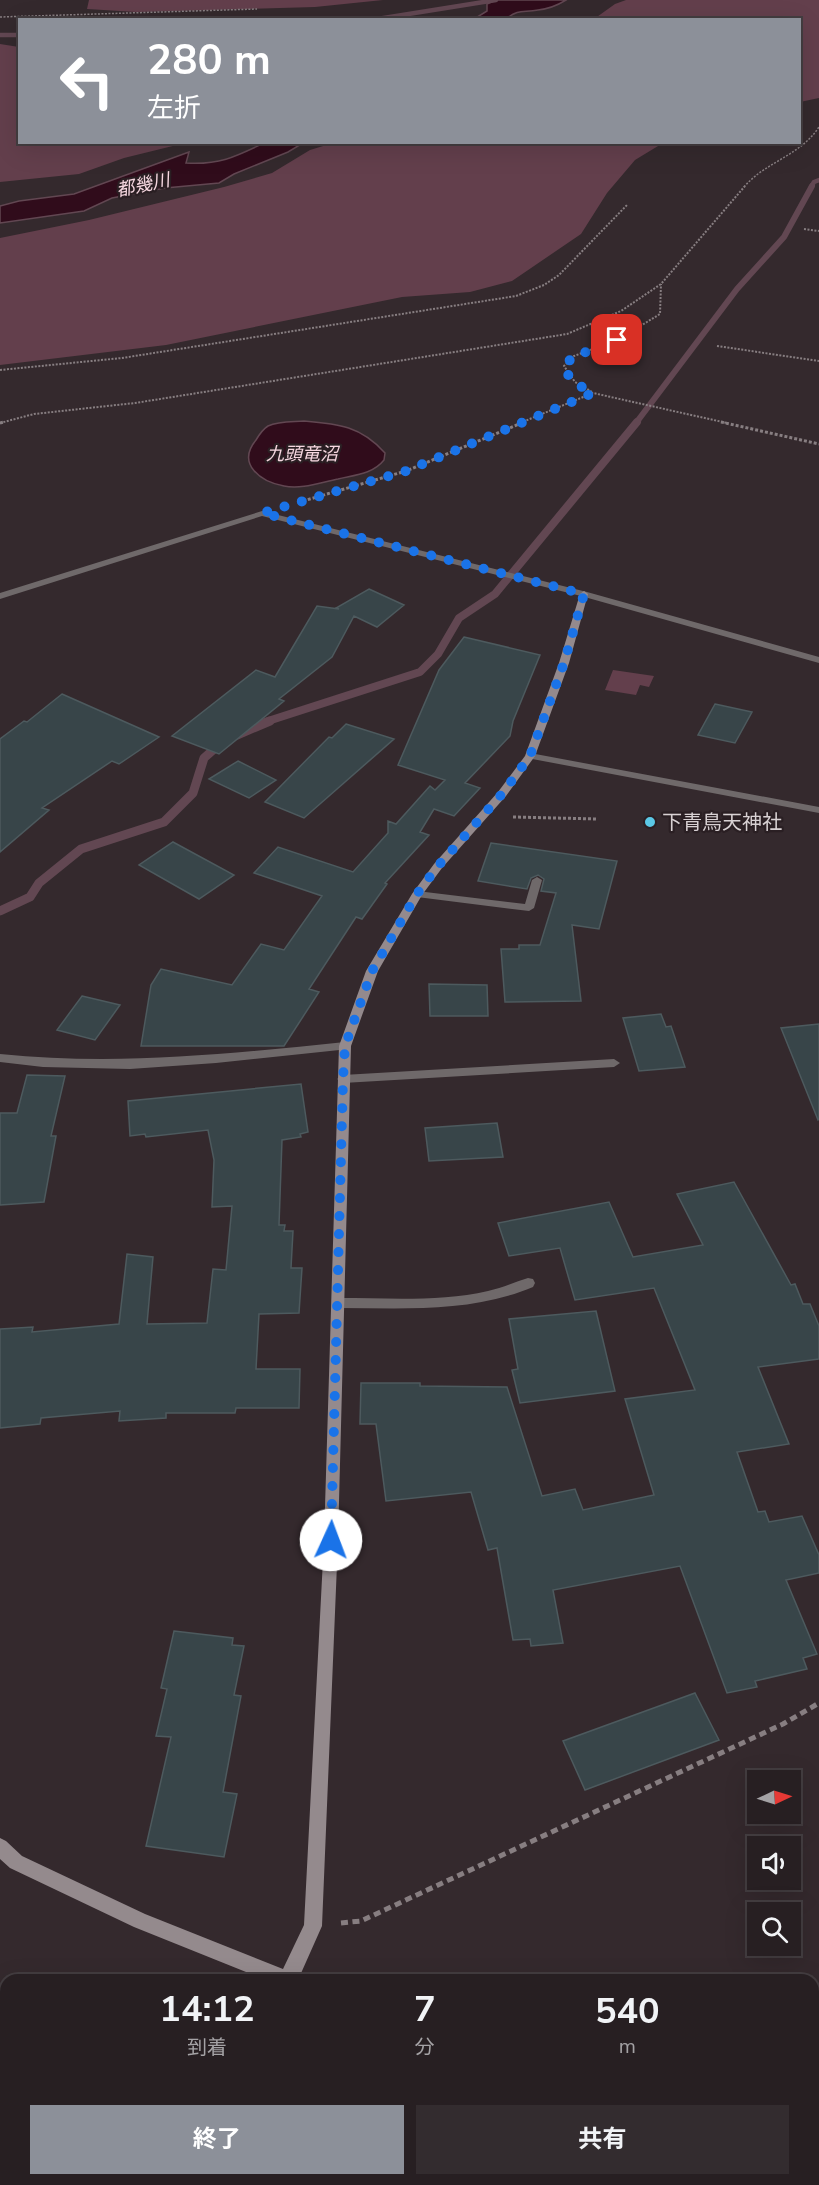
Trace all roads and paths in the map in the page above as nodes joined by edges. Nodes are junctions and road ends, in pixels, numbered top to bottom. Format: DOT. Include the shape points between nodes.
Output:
graph roads {
  1 [pos="257,9"];
  2 [pos="0,17"];
  3 [pos="819,127"];
  4 [pos="628,204"];
  5 [pos="804,229"];
  6 [pos="819,231"];
  7 [pos="661,284"];
  8 [pos="717,346"];
  9 [pos="819,361"];
  10 [pos="0,370"];
  11 [pos="593,393"];
  12 [pos="0,423"];
  13 [pos="819,444"];
  14 [pos="262,513"];
  15 [pos="584,594"];
  16 [pos="0,596"];
  17 [pos="819,660"];
  18 [pos="530,756"];
  19 [pos="819,810"];
  20 [pos="482,817"];
  21 [pos="598,819"];
  22 [pos="537,880"];
  23 [pos="417,894"];
  24 [pos="345,1046"];
  25 [pos="0,1058"];
  26 [pos="614,1063"];
  27 [pos="343,1079"];
  28 [pos="528,1283"];
  29 [pos="339,1303"];
  30 [pos="819,1703"];
  31 [pos="0,1847"];
  32 [pos="313,1926"];
  33 [pos="274,1974"];
  34 [pos="292,1974"];
  1 -- 2 [label="path"];
  3 -- 7 [label="path" via="810,141 794,153 754,175"];
  4 -- 10 [label="path" via="559,275 516,296 122,358"];
  5 -- 6 [label="path"];
  7 -- 11 [label="path" via="660,314 617,340 567,361 566,373"];
  7 -- 12 [label="path" via="601,321 554,337 135,403 34,414"];
  8 -- 9 [label="path"];
  11 -- 13 [label="path"];
  11 -- 14 [label="path" via="406,471"];
  14 -- 15 [label="street"];
  14 -- 16 [label="street"];
  15 -- 17 [label="street"];
  15 -- 18 [label="street"];
  18 -- 19 [label="street"];
  18 -- 20 [label="street"];
  20 -- 21 [label="path"];
  20 -- 23 [label="street"];
  22 -- 23 [label="street" via="529,908"];
  23 -- 24 [label="street" via="372,971"];
  24 -- 25 [label="street" via="198,1062 98,1066"];
  24 -- 27 [label="street"];
  26 -- 27 [label="street"];
  27 -- 29 [label="street"];
  28 -- 29 [label="street" via="510,1292 465,1300"];
  29 -- 32 [label="street"];
  30 -- 32 [label="path" via="783,1724 361,1921"];
  31 -- 33 [label="street" via="16,1862 140,1922"];
  32 -- 34 [label="street"];
}
